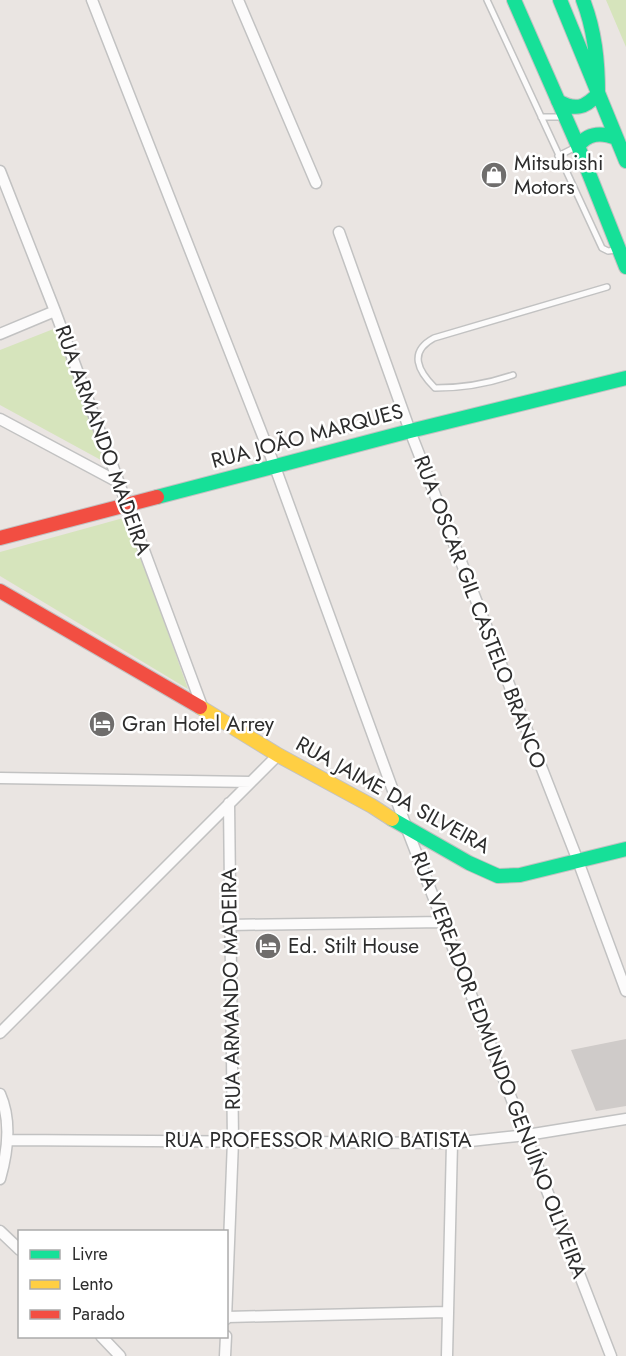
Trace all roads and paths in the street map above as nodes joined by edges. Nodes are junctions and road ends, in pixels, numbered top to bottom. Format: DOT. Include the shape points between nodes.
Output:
graph roads {
  1 [pos="92,0"];
  2 [pos="238,0"];
  3 [pos="488,0"];
  4 [pos="514,0"];
  5 [pos="560,0"];
  6 [pos="583,0"];
  7 [pos="598,94"];
  8 [pos="558,101"];
  9 [pos="541,117"];
  10 [pos="564,117"];
  11 [pos="616,138"];
  12 [pos="578,146"];
  13 [pos="558,156"];
  14 [pos="626,161"];
  15 [pos="0,171"];
  16 [pos="316,183"];
  17 [pos="339,232"];
  18 [pos="618,250"];
  19 [pos="626,267"];
  20 [pos="607,287"];
  21 [pos="55,311"];
  22 [pos="0,334"];
  23 [pos="513,375"];
  24 [pos="626,378"];
  25 [pos="0,419"];
  26 [pos="410,431"];
  27 [pos="275,467"];
  28 [pos="118,482"];
  29 [pos="128,504"];
  30 [pos="0,538"];
  31 [pos="0,591"];
  32 [pos="203,709"];
  33 [pos="278,755"];
  34 [pos="0,778"];
  35 [pos="251,782"];
  36 [pos="229,803"];
  37 [pos="407,829"];
  38 [pos="626,849"];
  39 [pos="578,861"];
  40 [pos="444,922"];
  41 [pos="229,925"];
  42 [pos="626,991"];
  43 [pos="0,1034"];
  44 [pos="0,1095"];
  45 [pos="626,1119"];
  46 [pos="527,1136"];
  47 [pos="9,1140"];
  48 [pos="233,1141"];
  49 [pos="452,1143"];
  50 [pos="0,1179"];
  51 [pos="0,1231"];
  52 [pos="18,1248"];
  53 [pos="228,1267"];
  54 [pos="447,1312"];
  55 [pos="228,1318"];
  56 [pos="103,1338"];
  57 [pos="226,1338"];
  58 [pos="120,1356"];
  59 [pos="225,1356"];
  60 [pos="447,1356"];
  61 [pos="611,1356"];
  1 -- 27 [label="street, RUA VEREADOR EDMUNDO GENUÍNO OLIVEIRA"];
  2 -- 16 [label="street"];
  3 -- 9 [label="lane"];
  4 -- 8 [label="street"];
  5 -- 7 [label="street"];
  6 -- 7 [label="street" via="595,34"];
  7 -- 8 [label="street" via="579,109"];
  7 -- 11 [label="street"];
  8 -- 10 [label="street"];
  9 -- 10 [label="lane"];
  9 -- 13 [label="lane"];
  10 -- 12 [label="street"];
  11 -- 12 [label="street" via="593,134"];
  11 -- 14 [label="street"];
  12 -- 13 [label="lane"];
  12 -- 18 [label="street"];
  13 -- 18 [label="lane" via="602,248"];
  15 -- 21 [label="street, RUA ARMANDO MADEIRA"];
  17 -- 26 [label="street, RUA OSCAR GIL CASTELO BRANCO"];
  18 -- 19 [label="street"];
  20 -- 23 [label="lane" via="434,338 423,344 417,357 422,375 435,388 460,388"];
  21 -- 22 [label="street"];
  21 -- 28 [label="street, RUA ARMANDO MADEIRA"];
  24 -- 26 [label="street, RUA JOÃO MARQUES"];
  25 -- 28 [label="street"];
  26 -- 27 [label="street, RUA JOÃO MARQUES"];
  26 -- 39 [label="street, RUA OSCAR GIL CASTELO BRANCO"];
  27 -- 29 [label="street, RUA JOÃO MARQUES"];
  27 -- 37 [label="street, RUA VEREADOR EDMUNDO GENUÍNO OLIVEIRA"];
  28 -- 29 [label="street, RUA ARMANDO MADEIRA"];
  29 -- 30 [label="street, RUA JOÃO MARQUES"];
  29 -- 32 [label="street, RUA ARMANDO MADEIRA"];
  31 -- 32 [label="street, RUA JAIME DA SILVEIRA"];
  32 -- 33 [label="street, RUA JAIME DA SILVEIRA"];
  33 -- 35 [label="street"];
  33 -- 37 [label="street, RUA JAIME DA SILVEIRA"];
  34 -- 35 [label="street"];
  35 -- 36 [label="street"];
  36 -- 41 [label="street, RUA ARMANDO MADEIRA"];
  36 -- 43 [label="street"];
  37 -- 39 [label="street, RUA JAIME DA SILVEIRA" via="469,863 505,877"];
  37 -- 40 [label="street, RUA VEREADOR EDMUNDO GENUÍNO OLIVEIRA"];
  38 -- 39 [label="street, RUA JAIME DA SILVEIRA"];
  39 -- 42 [label="street, RUA OSCAR GIL CASTELO BRANCO"];
  40 -- 41 [label="street"];
  40 -- 46 [label="street, RUA VEREADOR EDMUNDO GENUÍNO OLIVEIRA"];
  41 -- 48 [label="street, RUA ARMANDO MADEIRA"];
  44 -- 47 [label="street"];
  45 -- 46 [label="street, RUA PROFESSOR MARIO BATISTA"];
  46 -- 49 [label="street, RUA PROFESSOR MARIO BATISTA"];
  46 -- 61 [label="street, RUA VEREADOR EDMUNDO GENUÍNO OLIVEIRA"];
  47 -- 48 [label="street, RUA PROFESSOR MARIO BATISTA"];
  47 -- 50 [label="street"];
  48 -- 49 [label="street, RUA PROFESSOR MARIO BATISTA"];
  48 -- 53 [label="street, RUA ARMANDO MADEIRA"];
  49 -- 54 [label="street"];
  51 -- 52 [label="street"];
  54 -- 55 [label="street"];
  54 -- 60 [label="street"];
  56 -- 58 [label="street"];
  57 -- 59 [label="street"];
}
